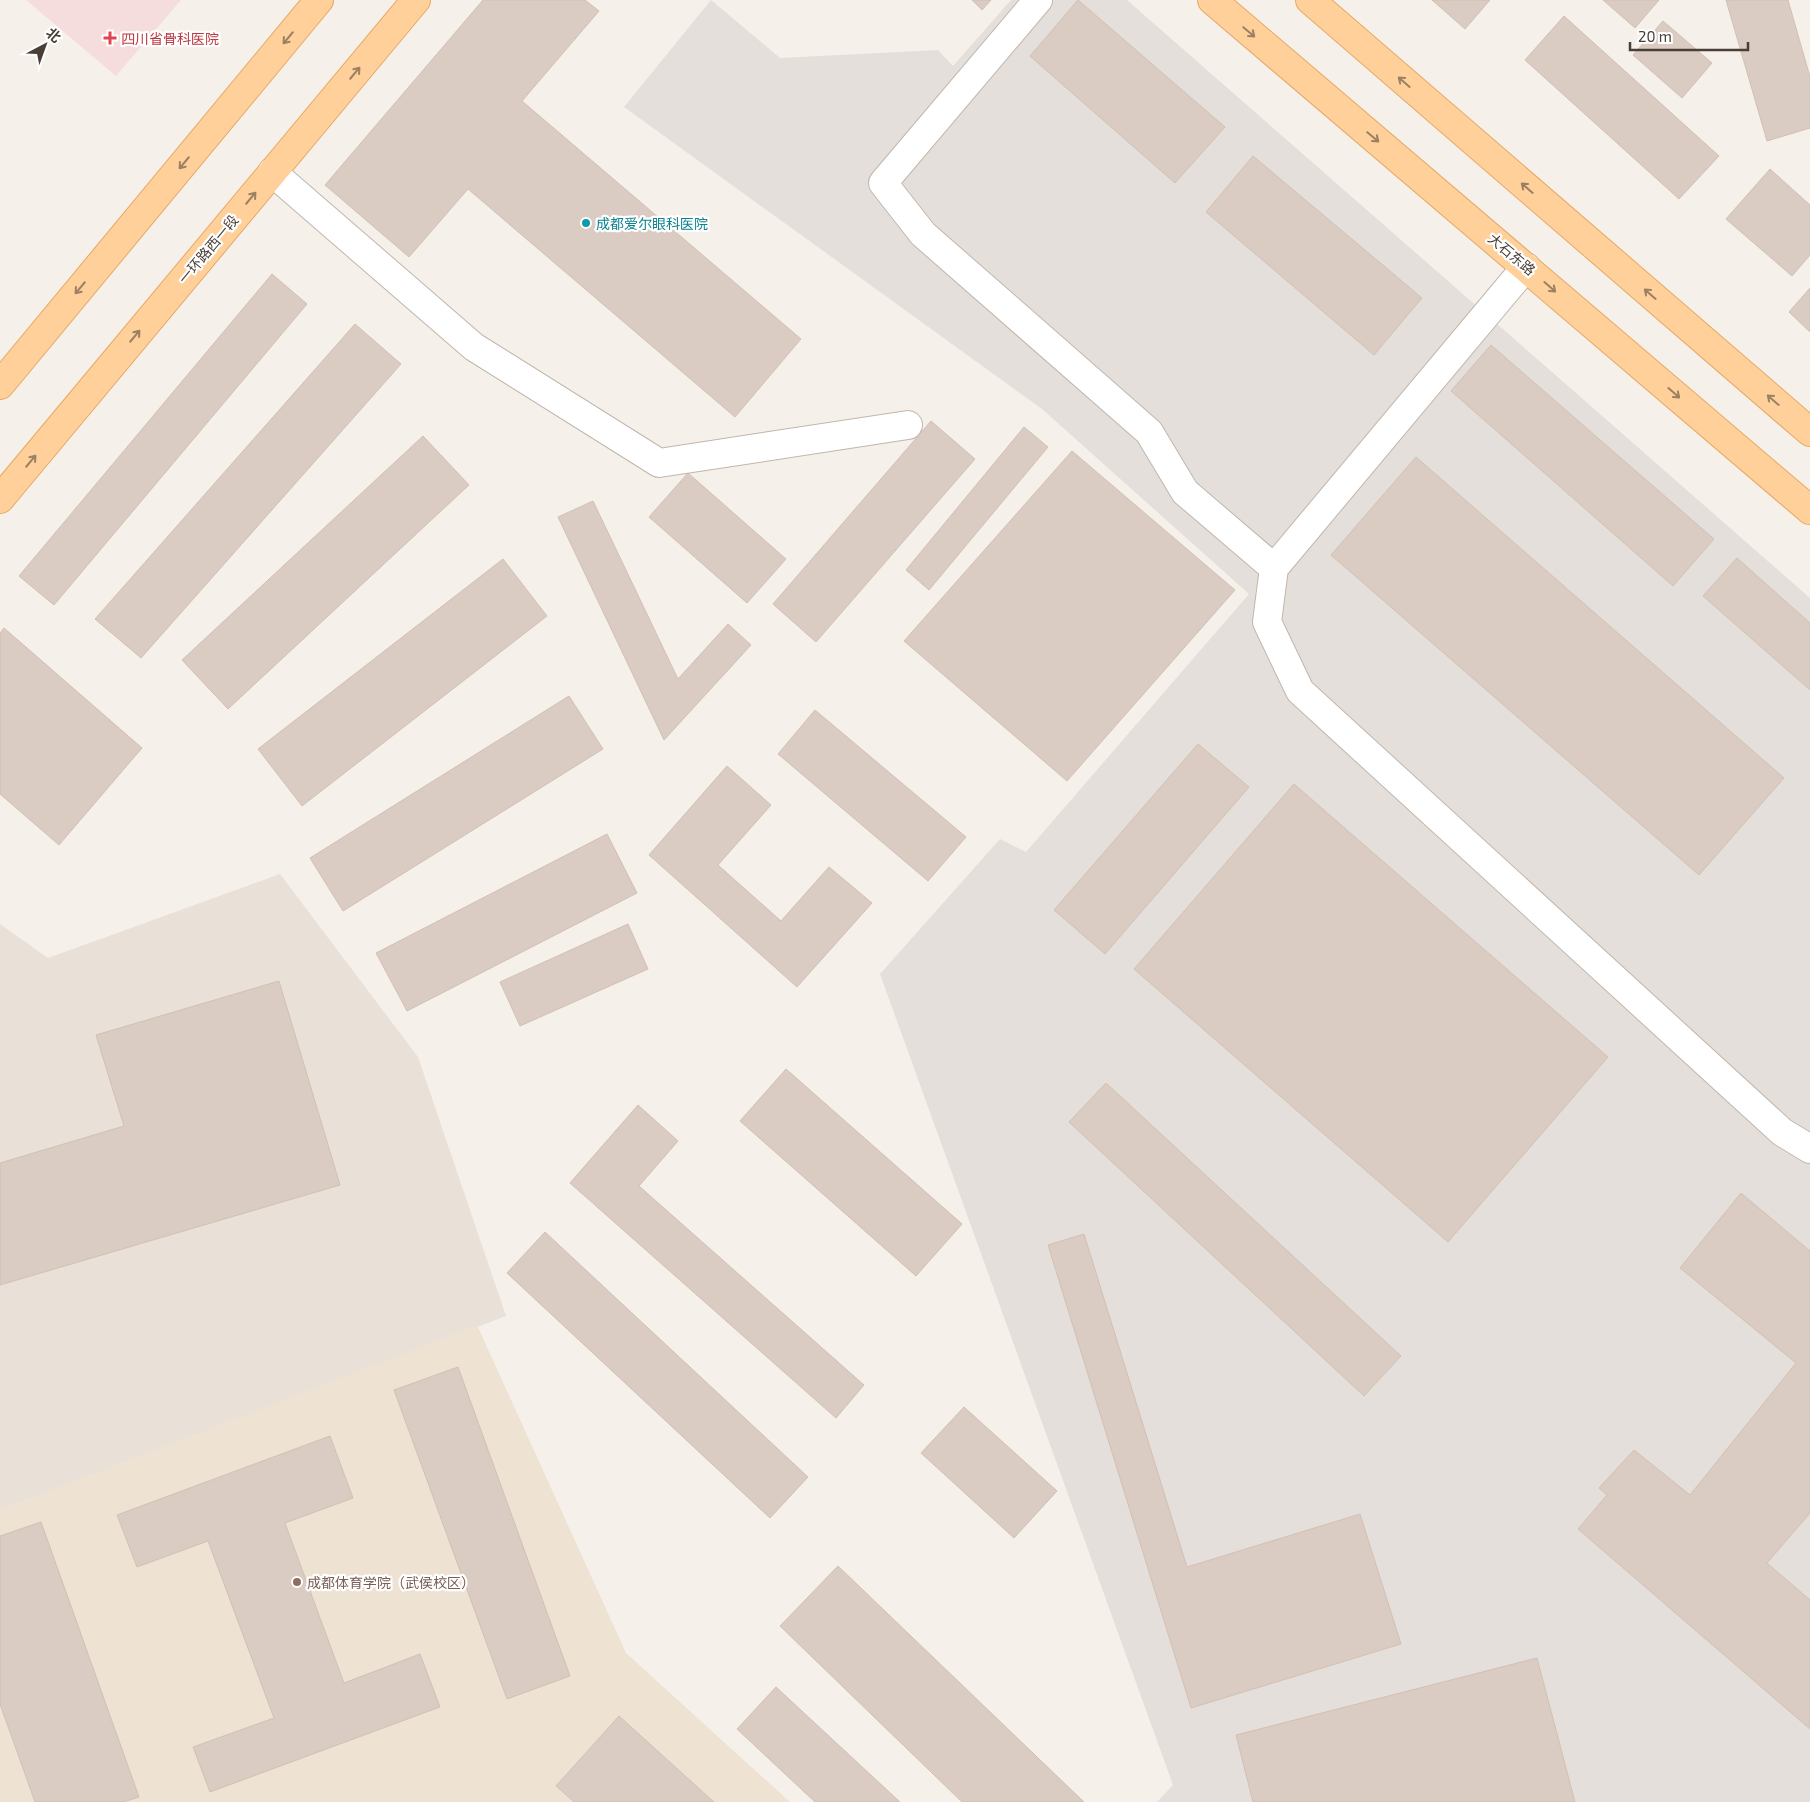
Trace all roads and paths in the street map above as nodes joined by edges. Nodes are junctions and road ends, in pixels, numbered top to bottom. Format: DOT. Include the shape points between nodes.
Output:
graph roads {
  1 [pos="319,0"];
  2 [pos="416,0"];
  3 [pos="1038,0"];
  4 [pos="1212,0"];
  5 [pos="1310,0"];
  6 [pos="272,172"];
  7 [pos="1526,266"];
  8 [pos="0,385"];
  9 [pos="908,425"];
  10 [pos="1810,432"];
  11 [pos="0,499"];
  12 [pos="1810,510"];
  13 [pos="1274,568"];
  14 [pos="1810,1149"];
  1 -- 8 [label="main road, one-way"];
  6 -- 2 [label="main road, 一环路西一段, one-way"];
  3 -- 13 [label="lane" via="883,183 923,234 1149,432 1185,492"];
  4 -- 7 [label="main road, 大石东路, one-way"];
  10 -- 5 [label="main road, one-way"];
  6 -- 9 [label="lane" via="474,347 659,464"];
  11 -- 6 [label="main road, 一环路西一段, one-way"];
  7 -- 12 [label="main road, 大石东路, one-way"];
  7 -- 13 [label="lane"];
  13 -- 14 [label="lane" via="1266,622 1300,691 1782,1132"];
}
